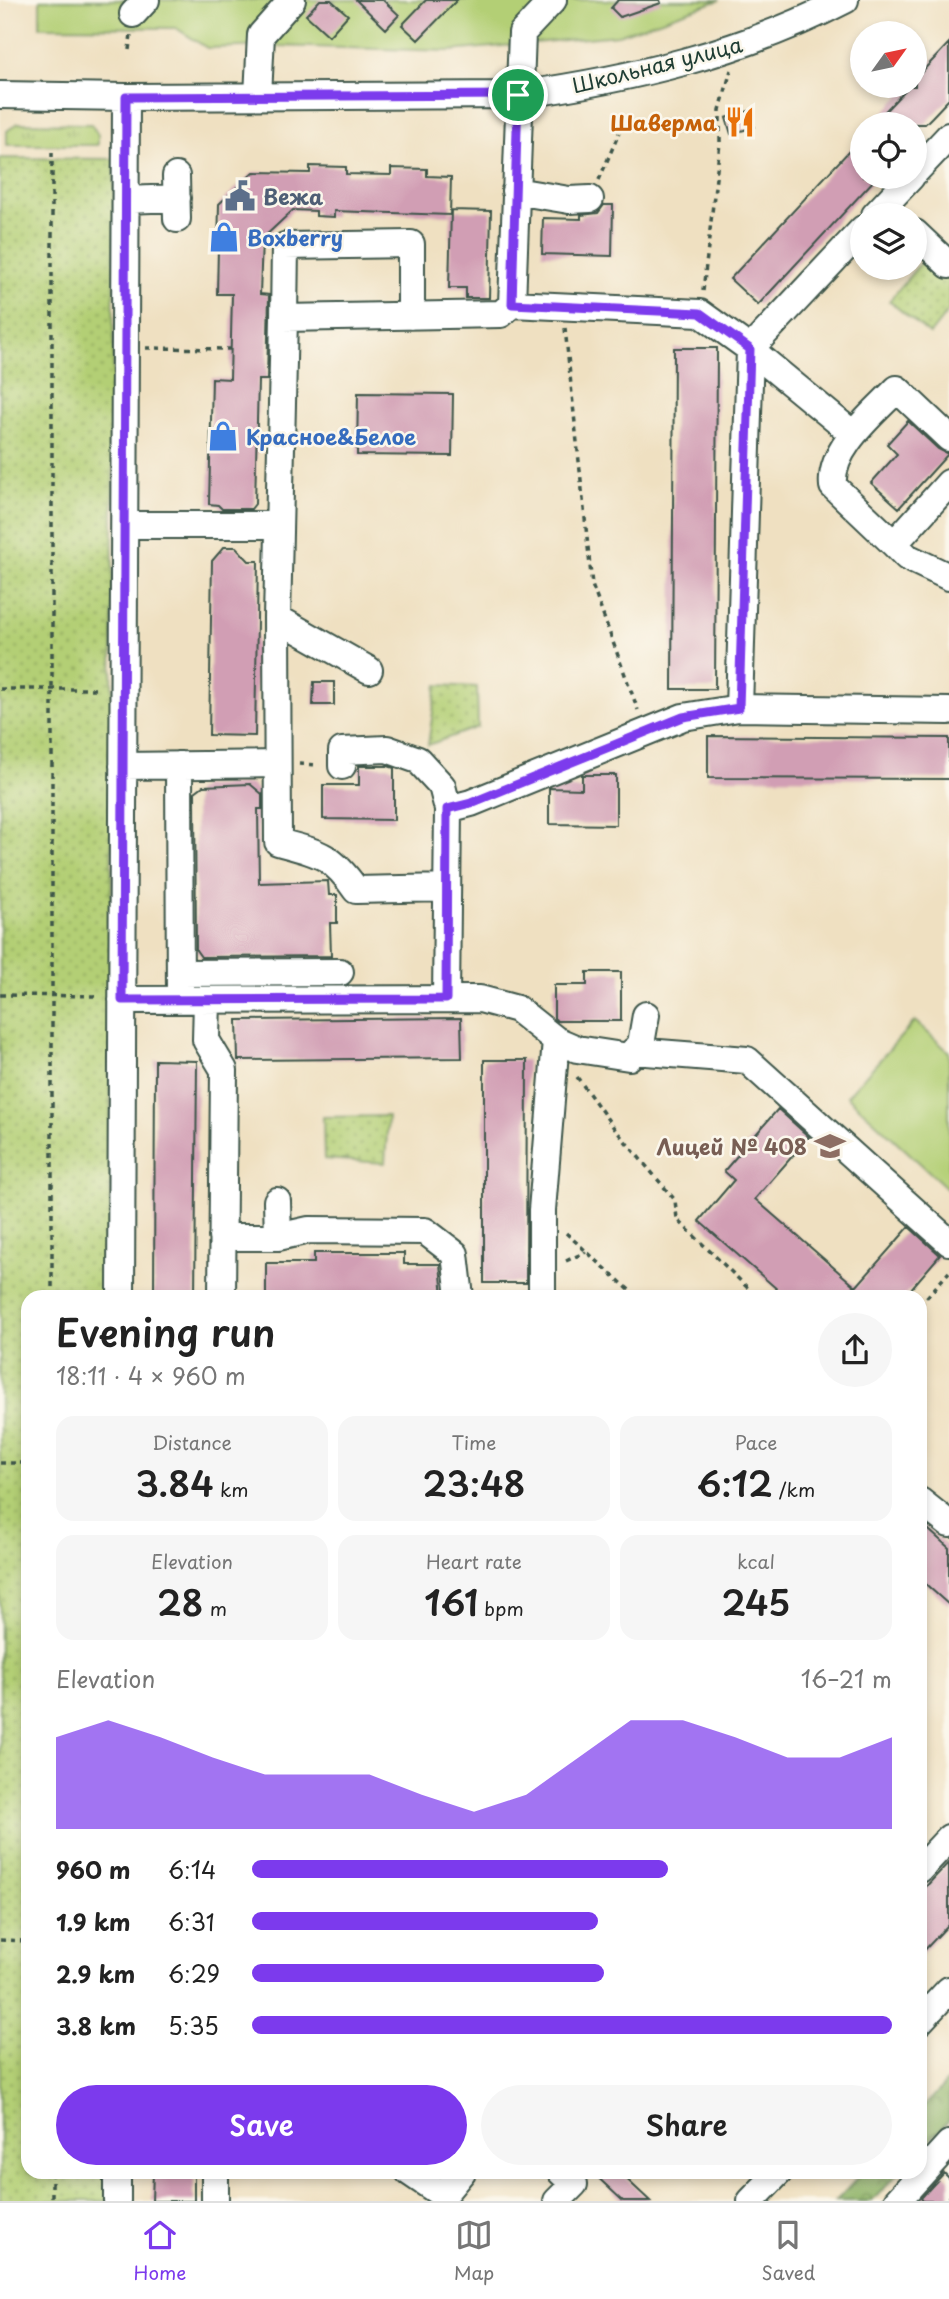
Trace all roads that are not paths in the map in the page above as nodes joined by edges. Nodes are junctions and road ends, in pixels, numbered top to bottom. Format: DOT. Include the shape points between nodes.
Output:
graph roads {
  1 [pos="292,0"];
  2 [pos="553,0"];
  3 [pos="845,0"];
  4 [pos="0,95"];
  5 [pos="518,95"];
  6 [pos="258,96"];
  7 [pos="126,97"];
  8 [pos="949,136"];
  9 [pos="927,159"];
  10 [pos="515,191"];
  11 [pos="177,198"];
  12 [pos="590,199"];
  13 [pos="126,200"];
  14 [pos="850,243"];
  15 [pos="927,244"];
  16 [pos="949,265"];
  17 [pos="512,304"];
  18 [pos="411,316"];
  19 [pos="284,317"];
  20 [pos="750,349"];
  21 [pos="853,434"];
  22 [pos="949,438"];
  23 [pos="949,483"];
  24 [pos="124,525"];
  25 [pos="278,525"];
  26 [pos="894,544"];
  27 [pos="949,577"];
  28 [pos="277,618"];
  29 [pos="369,670"];
  30 [pos="739,708"];
  31 [pos="949,711"];
  32 [pos="277,764"];
  33 [pos="179,765"];
  34 [pos="123,766"];
  35 [pos="342,766"];
  36 [pos="447,809"];
  37 [pos="447,888"];
  38 [pos="340,972"];
  39 [pos="180,973"];
  40 [pos="113,998"];
  41 [pos="446,999"];
  42 [pos="180,1000"];
  43 [pos="207,1000"];
  44 [pos="646,1015"];
  45 [pos="556,1044"];
  46 [pos="634,1051"];
  47 [pos="277,1201"];
  48 [pos="222,1237"];
  49 [pos="278,1237"];
  50 [pos="949,1242"];
  51 [pos="121,1290"];
  52 [pos="222,1290"];
  53 [pos="459,1290"];
  54 [pos="542,1290"];
  55 [pos="927,1507"];
  56 [pos="949,1524"];
  57 [pos="949,1838"];
  58 [pos="927,1862"];
  59 [pos="949,1990"];
  60 [pos="927,2014"];
  61 [pos="949,2144"];
  62 [pos="927,2168"];
  63 [pos="117,2179"];
  64 [pos="215,2179"];
  65 [pos="419,2179"];
  66 [pos="457,2179"];
  67 [pos="569,2179"];
  68 [pos="772,2179"];
  69 [pos="917,2179"];
  70 [pos="117,2201"];
  71 [pos="215,2201"];
  72 [pos="557,2201"];
  73 [pos="751,2201"];
  74 [pos="897,2201"];
  1 -- 6 [label="street" via="261,35"];
  2 -- 5 [label="street" via="522,33"];
  3 -- 5 [label="street, Школьная улица" via="739,45 641,73"];
  4 -- 7 [label="street, Школьная улица"];
  5 -- 6 [label="street, Школьная улица"];
  5 -- 10 [label="street"];
  6 -- 7 [label="street, Школьная улица"];
  7 -- 13 [label="street"];
  8 -- 9 [label="street"];
  10 -- 12 [label="street"];
  10 -- 17 [label="street"];
  11 -- 13 [label="street"];
  13 -- 24 [label="street"];
  14 -- 20 [label="street"];
  15 -- 16 [label="street"];
  17 -- 18 [label="street" via="501,314"];
  17 -- 20 [label="street" via="700,313"];
  18 -- 19 [label="street"];
  18 -- 19 [label="street" via="411,244 285,246"];
  19 -- 25 [label="street"];
  20 -- 21 [label="street"];
  20 -- 30 [label="street"];
  21 -- 22 [label="street" via="897,389"];
  21 -- 26 [label="street" via="832,472 833,486"];
  23 -- 26 [label="street"];
  24 -- 25 [label="street"];
  24 -- 34 [label="street"];
  25 -- 28 [label="street"];
  26 -- 27 [label="street" via="908,557"];
  28 -- 29 [label="street"];
  28 -- 32 [label="street"];
  30 -- 31 [label="street"];
  30 -- 36 [label="street" via="683,717"];
  32 -- 33 [label="street"];
  32 -- 37 [label="street" via="278,842 325,855 356,890"];
  33 -- 34 [label="street"];
  33 -- 39 [label="street"];
  34 -- 40 [label="street"];
  35 -- 36 [label="street" via="342,751 387,749 418,760 442,786"];
  36 -- 37 [label="street"];
  37 -- 41 [label="street"];
  38 -- 39 [label="street"];
  39 -- 42 [label="street"];
  40 -- 42 [label="street"];
  40 -- 51 [label="street"];
  41 -- 43 [label="street"];
  41 -- 45 [label="street" via="480,999 517,1009"];
  42 -- 43 [label="street"];
  43 -- 48 [label="street" via="206,1040 224,1070"];
  44 -- 46 [label="street" via="641,1044"];
  45 -- 46 [label="street" via="629,1057"];
  45 -- 54 [label="street" via="542,1210"];
  46 -- 50 [label="street" via="747,1060"];
  47 -- 49 [label="street"];
  48 -- 49 [label="street"];
  48 -- 52 [label="street"];
  49 -- 53 [label="street" via="309,1230 425,1231 455,1254"];
  55 -- 56 [label="street"];
  57 -- 58 [label="street"];
  59 -- 60 [label="street"];
  61 -- 62 [label="street"];
  63 -- 70 [label="street"];
  64 -- 71 [label="street"];
  65 -- 66 [label="street" via="443,2195"];
  67 -- 72 [label="street" via="574,2184"];
  68 -- 73 [label="street"];
  69 -- 74 [label="street"];
}
